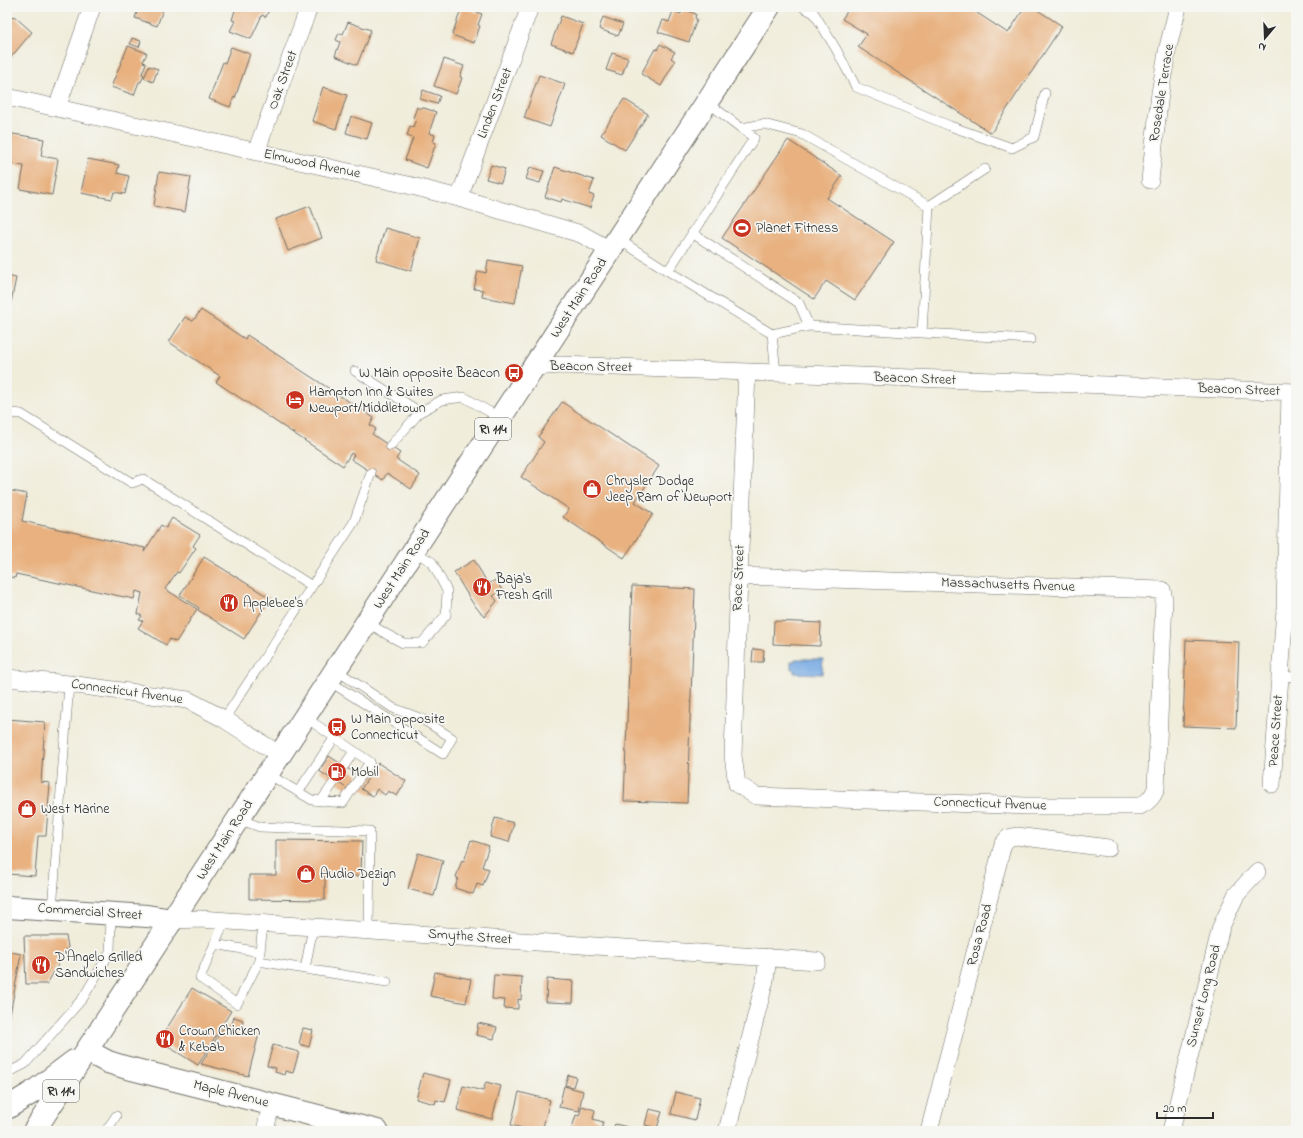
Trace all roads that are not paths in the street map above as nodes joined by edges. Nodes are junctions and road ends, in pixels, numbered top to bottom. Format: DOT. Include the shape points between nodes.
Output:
graph roads {
  1 [pos="92,7"];
  2 [pos="309,7"];
  3 [pos="530,7"];
  4 [pos="769,7"];
  5 [pos="803,7"];
  6 [pos="1178,7"];
  7 [pos="1045,93"];
  8 [pos="7,97"];
  9 [pos="707,102"];
  10 [pos="56,108"];
  11 [pos="741,128"];
  12 [pos="256,152"];
  13 [pos="986,169"];
  14 [pos="1150,180"];
  15 [pos="459,198"];
  16 [pos="929,206"];
  17 [pos="692,233"];
  18 [pos="614,245"];
  19 [pos="668,271"];
  20 [pos="809,326"];
  21 [pos="922,333"];
  22 [pos="772,334"];
  23 [pos="1032,339"];
  24 [pos="534,367"];
  25 [pos="355,371"];
  26 [pos="747,372"];
  27 [pos="776,373"];
  28 [pos="1293,392"];
  29 [pos="420,412"];
  30 [pos="7,418"];
  31 [pos="500,418"];
  32 [pos="390,446"];
  33 [pos="372,473"];
  34 [pos="414,551"];
  35 [pos="739,576"];
  36 [pos="312,586"];
  37 [pos="367,622"];
  38 [pos="332,676"];
  39 [pos="1288,677"];
  40 [pos="7,678"];
  41 [pos="69,684"];
  42 [pos="1159,706"];
  43 [pos="305,717"];
  44 [pos="224,719"];
  45 [pos="335,737"];
  46 [pos="354,751"];
  47 [pos="280,755"];
  48 [pos="344,766"];
  49 [pos="268,774"];
  50 [pos="335,781"];
  51 [pos="737,784"];
  52 [pos="1272,784"];
  53 [pos="298,792"];
  54 [pos="321,801"];
  55 [pos="239,819"];
  56 [pos="1108,848"];
  57 [pos="1257,872"];
  58 [pos="7,907"];
  59 [pos="52,910"];
  60 [pos="111,914"];
  61 [pos="173,920"];
  62 [pos="224,922"];
  63 [pos="262,924"];
  64 [pos="313,927"];
  65 [pos="369,930"];
  66 [pos="214,944"];
  67 [pos="259,957"];
  68 [pos="768,958"];
  69 [pos="817,961"];
  70 [pos="305,969"];
  71 [pos="387,982"];
  72 [pos="87,1050"];
  73 [pos="7,1073"];
  74 [pos="271,1105"];
  75 [pos="7,1108"];
  76 [pos="116,1116"];
  77 [pos="34,1131"];
  78 [pos="106,1131"];
  79 [pos="265,1131"];
  80 [pos="377,1131"];
  81 [pos="727,1131"];
  82 [pos="929,1131"];
  83 [pos="1171,1131"];
  1 -- 10 [label="street"];
  2 -- 12 [label="street, Oak Street"];
  3 -- 15 [label="street, Linden Street"];
  4 -- 9 [label="main road, West Main Road / RI 114"];
  5 -- 7 [label="lane" via="814,13 856,87 957,129 1012,148 1034,138"];
  6 -- 14 [label="street, Rosedale Terrace" via="1160,93"];
  8 -- 10 [label="street, Elmwood Avenue"];
  9 -- 11 [label="lane"];
  9 -- 18 [label="main road, West Main Road / RI 114"];
  10 -- 12 [label="street, Elmwood Avenue"];
  11 -- 16 [label="lane" via="764,124 802,134"];
  11 -- 17 [label="lane" via="754,138"];
  12 -- 15 [label="street, Elmwood Avenue"];
  13 -- 16 [label="lane"];
  15 -- 18 [label="street, Elmwood Avenue"];
  16 -- 21 [label="lane"];
  17 -- 19 [label="lane"];
  17 -- 20 [label="lane" via="800,303"];
  18 -- 19 [label="lane"];
  18 -- 24 [label="main road, West Main Road / RI 114"];
  19 -- 22 [label="lane"];
  20 -- 21 [label="lane"];
  20 -- 22 [label="lane"];
  21 -- 23 [label="lane"];
  22 -- 27 [label="lane"];
  24 -- 26 [label="street, Beacon Street" via="561,365"];
  24 -- 31 [label="main road, West Main Road / RI 114"];
  25 -- 29 [label="lane"];
  26 -- 27 [label="street, Beacon Street"];
  26 -- 35 [label="street, Race Street"];
  27 -- 28 [label="street, Beacon Street"];
  28 -- 39 [label="street, Peace Street" via="1285,610"];
  29 -- 31 [label="lane" via="442,400 464,397"];
  29 -- 32 [label="lane"];
  30 -- 36 [label="lane" via="13,413 21,414 132,483 143,480"];
  31 -- 34 [label="main road, West Main Road / RI 114"];
  33 -- 36 [label="lane" via="354,522"];
  34 -- 37 [label="main road, West Main Road / RI 114"];
  34 -- 37 [label="lane" via="432,562 447,591 446,614 422,643 403,643"];
  35 -- 42 [label="street, Massachusetts Avenue" via="1162,590 1164,600"];
  35 -- 51 [label="street, Race Street" via="734,756"];
  36 -- 44 [label="lane"];
  37 -- 38 [label="main road, West Main Road / RI 114"];
  38 -- 38 [label="lane" via="443,754 452,738 422,719 393,708"];
  38 -- 43 [label="main road, West Main Road / RI 114"];
  39 -- 52 [label="street, Peace Street"];
  40 -- 41 [label="street, Connecticut Avenue"];
  41 -- 44 [label="street, Connecticut Avenue" via="188,700"];
  41 -- 59 [label="lane"];
  42 -- 51 [label="street, Connecticut Avenue" via="1156,789 1150,801 1140,806 1027,806 756,796"];
  43 -- 45 [label="lane"];
  43 -- 47 [label="main road, West Main Road / RI 114"];
  44 -- 47 [label="street, Connecticut Avenue"];
  45 -- 46 [label="lane"];
  45 -- 53 [label="lane"];
  46 -- 48 [label="lane"];
  46 -- 54 [label="lane" via="370,762 347,797 343,803"];
  47 -- 49 [label="main road, West Main Road / RI 114"];
  49 -- 53 [label="lane"];
  49 -- 55 [label="main road, West Main Road / RI 114"];
  50 -- 54 [label="lane"];
  53 -- 54 [label="lane" via="312,800"];
  55 -- 61 [label="main road, West Main Road / RI 114"];
  55 -- 65 [label="lane" via="260,827 370,831"];
  56 -- 82 [label="street, Rosa Road" via="1017,836 1008,838 1003,844"];
  57 -- 83 [label="street, Sunset Long Road" via="1236,895 1221,927"];
  58 -- 59 [label="main road, Commercial Street"];
  59 -- 60 [label="main road, Commercial Street"];
  60 -- 61 [label="main road, Commercial Street"];
  60 -- 73 [label="lane" via="110,952 83,998 25,1064"];
  61 -- 62 [label="street, Smythe Street" via="200,919"];
  61 -- 72 [label="main road, West Main Road / RI 114"];
  62 -- 63 [label="street, Smythe Street"];
  62 -- 66 [label="lane"];
  63 -- 64 [label="street, Smythe Street"];
  63 -- 67 [label="lane"];
  64 -- 65 [label="street, Smythe Street"];
  64 -- 70 [label="lane"];
  65 -- 68 [label="street, Smythe Street"];
  66 -- 67 [label="lane"];
  66 -- 67 [label="lane" via="200,978 237,1004"];
  67 -- 70 [label="lane"];
  68 -- 69 [label="street, Smythe Street"];
  68 -- 81 [label="street" via="765,980"];
  70 -- 71 [label="lane"];
  72 -- 74 [label="main road, Maple Avenue" via="124,1068"];
  72 -- 75 [label="main road" via="33,1092"];
  72 -- 77 [label="main road, West Main Road / RI 114"];
  74 -- 79 [label="street"];
  74 -- 80 [label="main road, Maple Avenue"];
  76 -- 78 [label="lane"];
}
